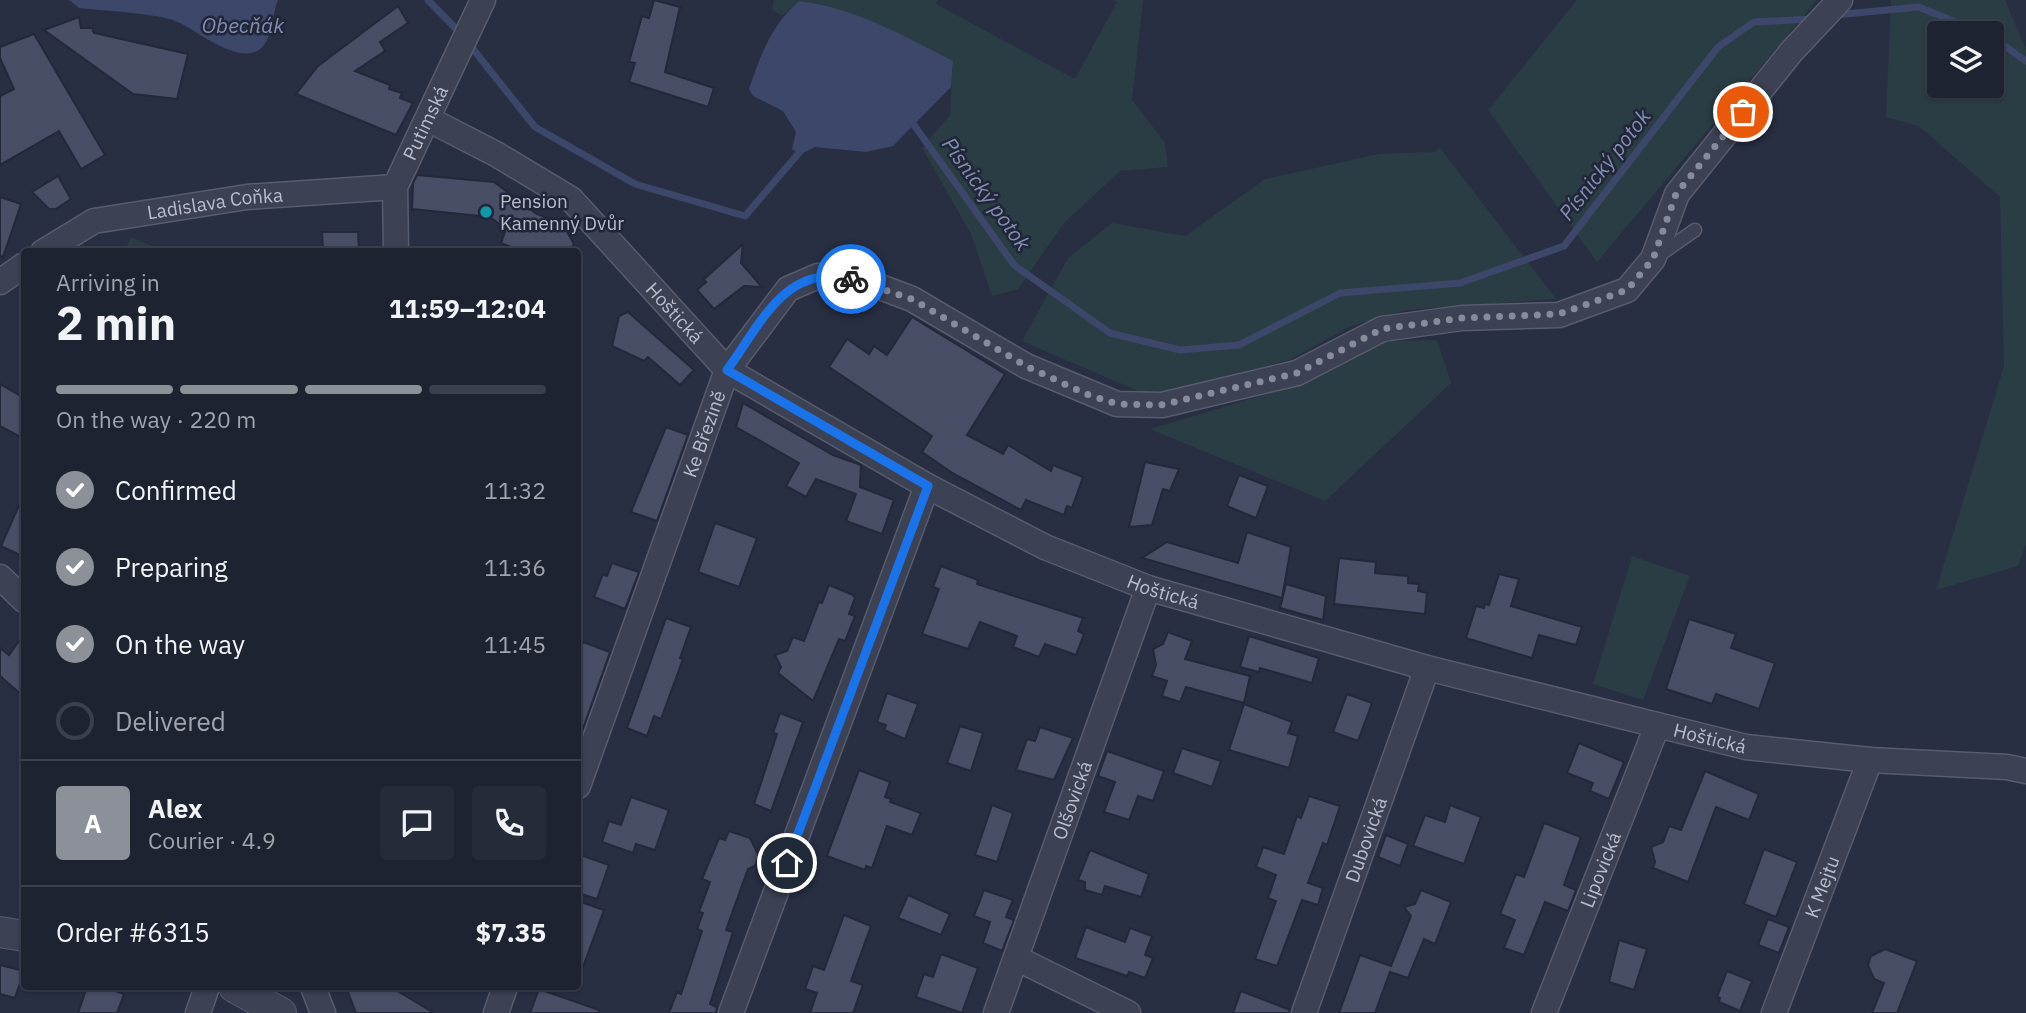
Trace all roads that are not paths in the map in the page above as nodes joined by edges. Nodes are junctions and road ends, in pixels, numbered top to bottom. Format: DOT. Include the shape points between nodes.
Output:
graph roads {
  1 [pos="1837,3"];
  2 [pos="470,19"];
  3 [pos="428,119"];
  4 [pos="395,187"];
  5 [pos="1695,230"];
  6 [pos="50,248"];
  7 [pos="396,248"];
  8 [pos="1653,259"];
  9 [pos="21,267"];
  10 [pos="0,282"];
  11 [pos="727,370"];
  12 [pos="928,486"];
  13 [pos="0,577"];
  14 [pos="1148,588"];
  15 [pos="21,597"];
  16 [pos="1427,668"];
  17 [pos="1657,726"];
  18 [pos="1870,760"];
  19 [pos="2026,771"];
  20 [pos="581,778"];
  21 [pos="0,932"];
  22 [pos="21,936"];
  23 [pos="1016,958"];
  24 [pos="206,990"];
  25 [pos="239,990"];
  26 [pos="314,990"];
  27 [pos="505,990"];
  28 [pos="198,1013"];
  29 [pos="281,1013"];
  30 [pos="323,1013"];
  31 [pos="496,1013"];
  32 [pos="731,1013"];
  33 [pos="996,1013"];
  34 [pos="1128,1013"];
  35 [pos="1304,1013"];
  36 [pos="1544,1013"];
  37 [pos="1774,1013"];
  1 -- 8 [label="street, Ke Březině" via="1676,194"];
  2 -- 3 [label="street, Putimská"];
  3 -- 4 [label="street, Putimská"];
  3 -- 11 [label="street, Hoštická" via="571,199"];
  4 -- 6 [label="street, Ladislava Coňka" via="247,197 94,221"];
  4 -- 7 [label="street, Putimská"];
  5 -- 8 [label="lane"];
  8 -- 11 [label="street, Ke Březině" via="1627,290 1559,314 1462,318 1382,329 1297,373 1161,405 1117,404 1086,394 1026,366 912,299 838,275 818,276 788,289"];
  9 -- 10 [label="street"];
  11 -- 12 [label="street, Hoštická"];
  11 -- 20 [label="street, Ke Březině"];
  12 -- 14 [label="street, Hoštická" via="1045,547"];
  12 -- 32 [label="street"];
  13 -- 15 [label="street"];
  14 -- 16 [label="street, Hoštická"];
  14 -- 23 [label="street, Olšovická"];
  16 -- 17 [label="street, Hoštická"];
  16 -- 35 [label="street, Dubovická"];
  17 -- 18 [label="street, Hoštická" via="1746,747"];
  17 -- 36 [label="street, Lipovická"];
  18 -- 19 [label="street, Hoštická"];
  18 -- 37 [label="street, K Mejtu"];
  21 -- 22 [label="street"];
  23 -- 33 [label="street, Olšovická"];
  23 -- 34 [label="street"];
  24 -- 28 [label="street"];
  25 -- 29 [label="street"];
  26 -- 30 [label="street"];
  27 -- 31 [label="street"];
}
